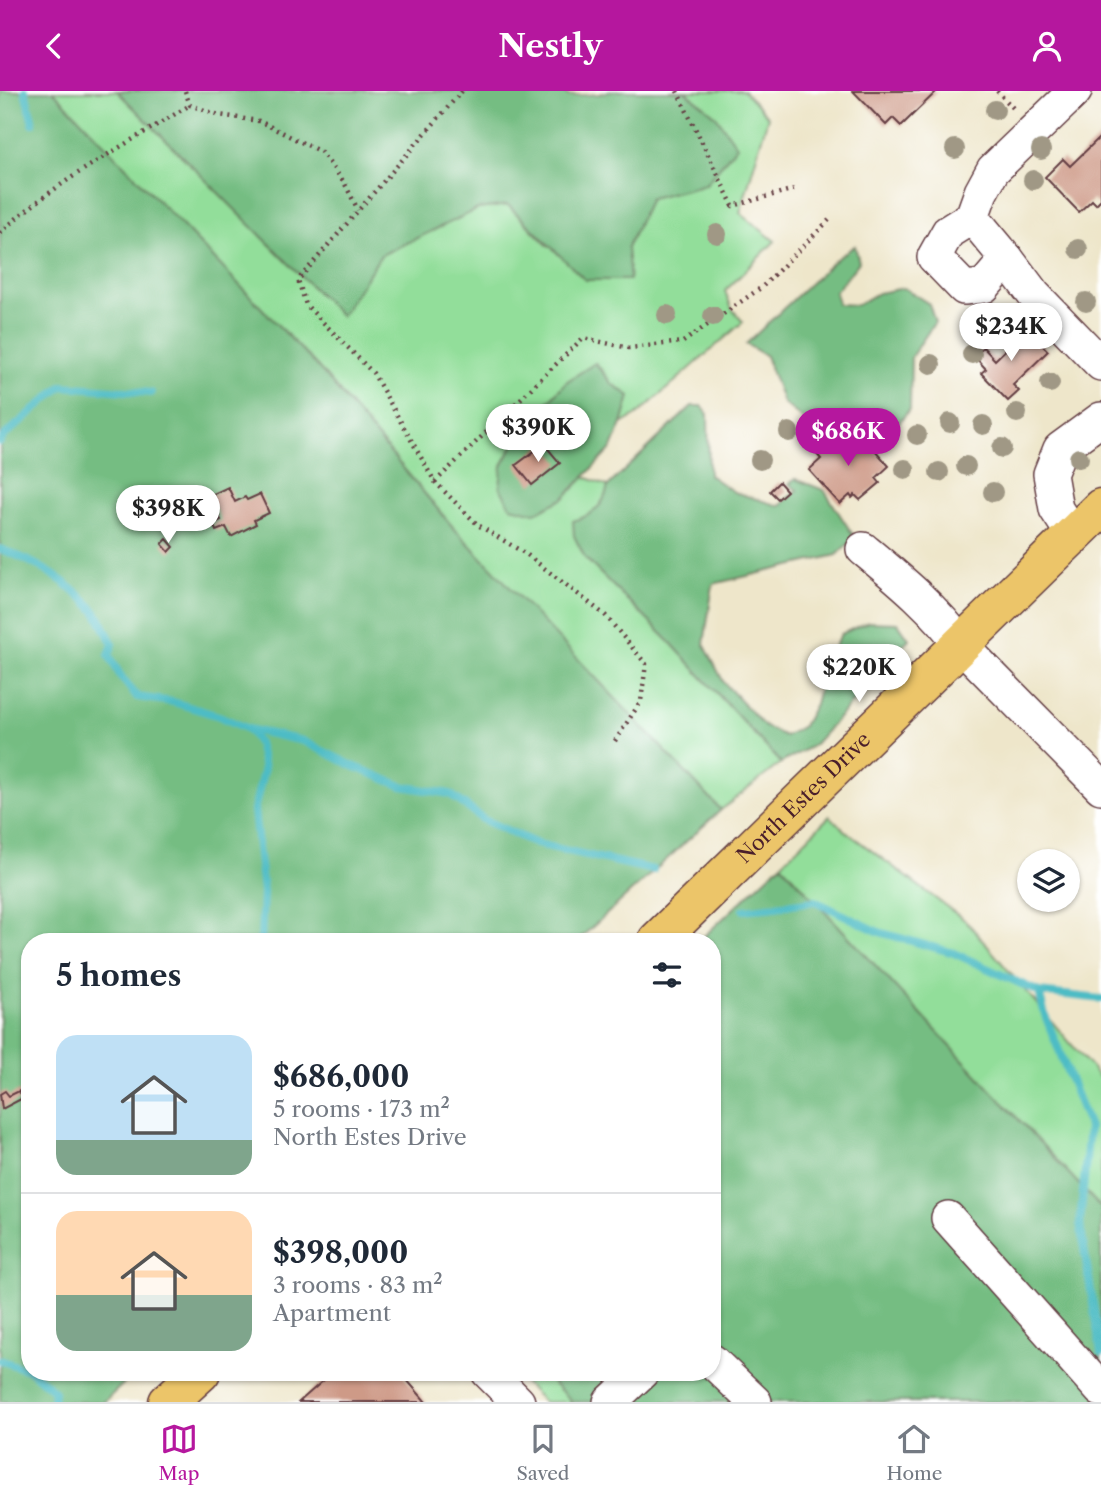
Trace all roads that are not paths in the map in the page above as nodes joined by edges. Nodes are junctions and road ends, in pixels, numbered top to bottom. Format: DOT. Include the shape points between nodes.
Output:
graph roads {
  1 [pos="1074,91"];
  2 [pos="972,217"];
  3 [pos="1007,258"];
  4 [pos="1101,364"];
  5 [pos="1101,419"];
  6 [pos="1101,508"];
  7 [pos="1073,535"];
  8 [pos="863,549"];
  9 [pos="962,646"];
  10 [pos="1101,787"];
  11 [pos="665,933"];
  12 [pos="948,1218"];
  13 [pos="721,1370"];
  14 [pos="191,1381"];
  15 [pos="497,1381"];
  16 [pos="632,1381"];
  17 [pos="1101,1390"];
  18 [pos="168,1402"];
  19 [pos="518,1402"];
  20 [pos="610,1402"];
  21 [pos="755,1402"];
  1 -- 2 [label="street" via="993,170"];
  2 -- 3 [label="street"];
  2 -- 3 [label="street" via="948,232 933,257 964,288 984,286"];
  3 -- 4 [label="street" via="1034,295"];
  5 -- 7 [label="street" via="1060,449 1051,474 1056,509"];
  6 -- 7 [label="main road, North Estes Drive"];
  7 -- 9 [label="main road, North Estes Drive"];
  8 -- 9 [label="street" via="912,591"];
  9 -- 10 [label="street"];
  9 -- 11 [label="main road, North Estes Drive"];
  12 -- 17 [label="street"];
  13 -- 21 [label="street"];
  14 -- 18 [label="main road"];
  15 -- 19 [label="street"];
  16 -- 20 [label="street"];
}
